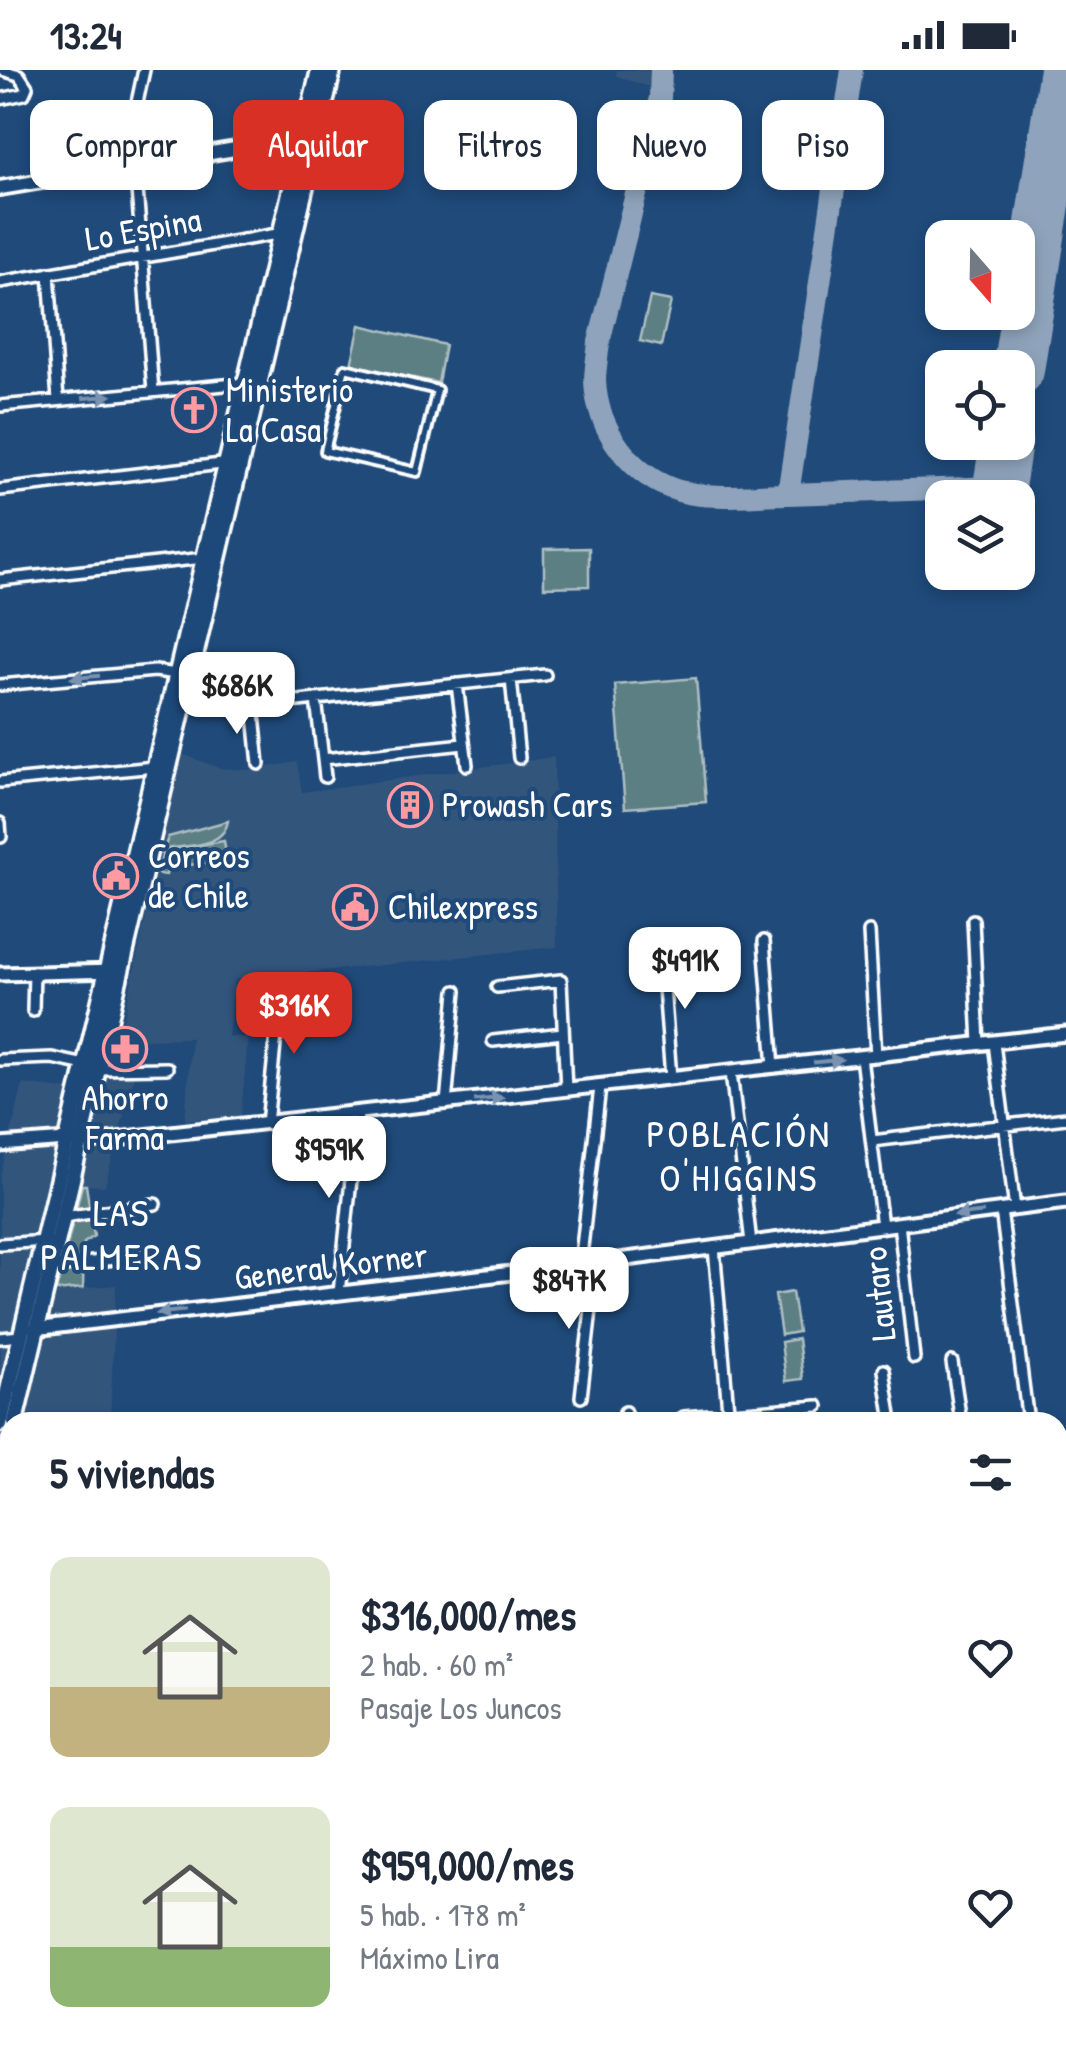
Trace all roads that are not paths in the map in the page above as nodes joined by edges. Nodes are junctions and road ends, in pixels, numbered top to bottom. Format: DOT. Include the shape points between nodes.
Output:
graph roads {
  1 [pos="2,70"];
  2 [pos="144,70"];
  3 [pos="319,70"];
  4 [pos="333,70"];
  5 [pos="0,99"];
  6 [pos="137,100"];
  7 [pos="315,100"];
  8 [pos="323,100"];
  9 [pos="30,183"];
  10 [pos="0,188"];
  11 [pos="139,190"];
  12 [pos="297,190"];
  13 [pos="287,233"];
  14 [pos="143,257"];
  15 [pos="49,273"];
  16 [pos="0,282"];
  17 [pos="253,382"];
  18 [pos="153,392"];
  19 [pos="58,400"];
  20 [pos="0,406"];
  21 [pos="325,450"];
  22 [pos="234,464"];
  23 [pos="0,490"];
  24 [pos="204,558"];
  25 [pos="0,580"];
  26 [pos="177,674"];
  27 [pos="545,675"];
  28 [pos="511,678"];
  29 [pos="458,684"];
  30 [pos="0,685"];
  31 [pos="316,699"];
  32 [pos="185,700"];
  33 [pos="253,706"];
  34 [pos="464,744"];
  35 [pos="519,758"];
  36 [pos="323,759"];
  37 [pos="259,764"];
  38 [pos="467,765"];
  39 [pos="155,768"];
  40 [pos="325,778"];
  41 [pos="0,782"];
  42 [pos="0,823"];
  43 [pos="2,837"];
  44 [pos="973,920"];
  45 [pos="869,932"];
  46 [pos="764,941"];
  47 [pos="661,948"];
  48 [pos="114,970"];
  49 [pos="34,972"];
  50 [pos="0,974"];
  51 [pos="498,987"];
  52 [pos="456,991"];
  53 [pos="280,995"];
  54 [pos="32,1011"];
  55 [pos="563,1033"];
  56 [pos="1066,1034"];
  57 [pos="493,1041"];
  58 [pos="994,1043"];
  59 [pos="979,1044"];
  60 [pos="876,1056"];
  61 [pos="861,1057"];
  62 [pos="0,1060"];
  63 [pos="91,1067"];
  64 [pos="774,1067"];
  65 [pos="166,1068"];
  66 [pos="731,1072"];
  67 [pos="672,1078"];
  68 [pos="600,1086"];
  69 [pos="566,1090"];
  70 [pos="446,1104"];
  71 [pos="358,1114"];
  72 [pos="1066,1118"];
  73 [pos="267,1124"];
  74 [pos="1004,1125"];
  75 [pos="872,1141"];
  76 [pos="74,1142"];
  77 [pos="0,1145"];
  78 [pos="1066,1202"];
  79 [pos="155,1204"];
  80 [pos="1008,1209"];
  81 [pos="62,1217"];
  82 [pos="899,1224"];
  83 [pos="882,1226"];
  84 [pos="50,1241"];
  85 [pos="750,1243"];
  86 [pos="0,1244"];
  87 [pos="714,1247"];
  88 [pos="142,1255"];
  89 [pos="600,1262"];
  90 [pos="580,1265"];
  91 [pos="51,1268"];
  92 [pos="340,1292"];
  93 [pos="37,1328"];
  94 [pos="21,1336"];
  95 [pos="0,1338"];
  96 [pos="914,1358"];
  97 [pos="952,1362"];
  98 [pos="884,1370"];
  99 [pos="581,1397"];
  100 [pos="818,1406"];
  101 [pos="3,1412"];
  102 [pos="16,1412"];
  103 [pos="730,1412"];
  104 [pos="774,1412"];
  105 [pos="890,1412"];
  106 [pos="960,1412"];
  107 [pos="1027,1412"];
  1 -- 5 [label="street" via="28,87"];
  2 -- 6 [label="street"];
  3 -- 7 [label="main road"];
  4 -- 8 [label="main road"];
  9 -- 10 [label="main road"];
  11 -- 14 [label="street"];
  12 -- 13 [label="main road"];
  13 -- 14 [label="street, Lo Espina"];
  13 -- 17 [label="main road"];
  14 -- 15 [label="street, Lo Espina"];
  14 -- 18 [label="street"];
  15 -- 16 [label="street, Lo Espina"];
  15 -- 19 [label="street"];
  17 -- 18 [label="street"];
  17 -- 22 [label="main road"];
  19 -- 18 [label="street, one-way"];
  19 -- 20 [label="street"];
  21 -- 21 [label="street" via="417,472 437,390 345,368"];
  22 -- 23 [label="street"];
  22 -- 24 [label="main road"];
  22 -- 32 [label="main road"];
  24 -- 25 [label="street"];
  24 -- 26 [label="main road"];
  26 -- 30 [label="street, one-way" via="155,670"];
  26 -- 39 [label="main road"];
  27 -- 28 [label="street"];
  28 -- 29 [label="street"];
  28 -- 35 [label="street"];
  29 -- 31 [label="street"];
  29 -- 34 [label="street"];
  31 -- 33 [label="street"];
  31 -- 36 [label="street"];
  32 -- 33 [label="street"];
  32 -- 48 [label="main road"];
  33 -- 37 [label="street"];
  34 -- 36 [label="street"];
  34 -- 38 [label="street"];
  36 -- 40 [label="street"];
  39 -- 41 [label="street"];
  39 -- 48 [label="main road"];
  42 -- 43 [label="street"];
  44 -- 59 [label="street"];
  45 -- 60 [label="street"];
  46 -- 64 [label="street"];
  47 -- 67 [label="street"];
  48 -- 49 [label="street"];
  48 -- 63 [label="main road"];
  49 -- 50 [label="street"];
  49 -- 54 [label="street"];
  51 -- 55 [label="street" via="561,980"];
  52 -- 70 [label="street"];
  53 -- 73 [label="street"];
  55 -- 57 [label="street"];
  55 -- 69 [label="street"];
  56 -- 58 [label="street"];
  58 -- 59 [label="street"];
  58 -- 74 [label="street"];
  59 -- 60 [label="street"];
  60 -- 61 [label="street"];
  64 -- 61 [label="street, one-way"];
  61 -- 75 [label="street, Lautaro"];
  62 -- 63 [label="street" via="42,1057"];
  63 -- 65 [label="street"];
  63 -- 76 [label="main road"];
  64 -- 66 [label="street"];
  66 -- 67 [label="street"];
  66 -- 85 [label="street"];
  67 -- 68 [label="street"];
  68 -- 69 [label="street"];
  68 -- 90 [label="street"];
  70 -- 69 [label="street, one-way"];
  70 -- 71 [label="street"];
  71 -- 73 [label="street"];
  71 -- 92 [label="street"];
  72 -- 74 [label="street"];
  73 -- 76 [label="street"];
  74 -- 75 [label="street"];
  74 -- 80 [label="street"];
  75 -- 83 [label="street, Lautaro"];
  76 -- 77 [label="street"];
  76 -- 81 [label="main road"];
  76 -- 84 [label="main road"];
  78 -- 80 [label="street, General Korner"];
  79 -- 81 [label="street"];
  80 -- 82 [label="street, General Korner, one-way"];
  80 -- 107 [label="street"];
  81 -- 84 [label="main road"];
  82 -- 83 [label="street, General Korner"];
  82 -- 96 [label="street, Lautaro"];
  83 -- 85 [label="street, General Korner"];
  84 -- 86 [label="street"];
  84 -- 91 [label="main road"];
  84 -- 94 [label="main road"];
  85 -- 87 [label="street, General Korner"];
  87 -- 89 [label="street, General Korner"];
  87 -- 103 [label="street"];
  88 -- 91 [label="street"];
  89 -- 90 [label="street, General Korner"];
  89 -- 99 [label="street"];
  90 -- 92 [label="street, General Korner"];
  91 -- 93 [label="main road"];
  92 -- 93 [label="street, General Korner, one-way"];
  93 -- 94 [label="street, General Korner"];
  93 -- 102 [label="main road"];
  94 -- 95 [label="street"];
  94 -- 101 [label="main road"];
  97 -- 106 [label="street"];
  98 -- 105 [label="street"];
  100 -- 104 [label="street"];
}
